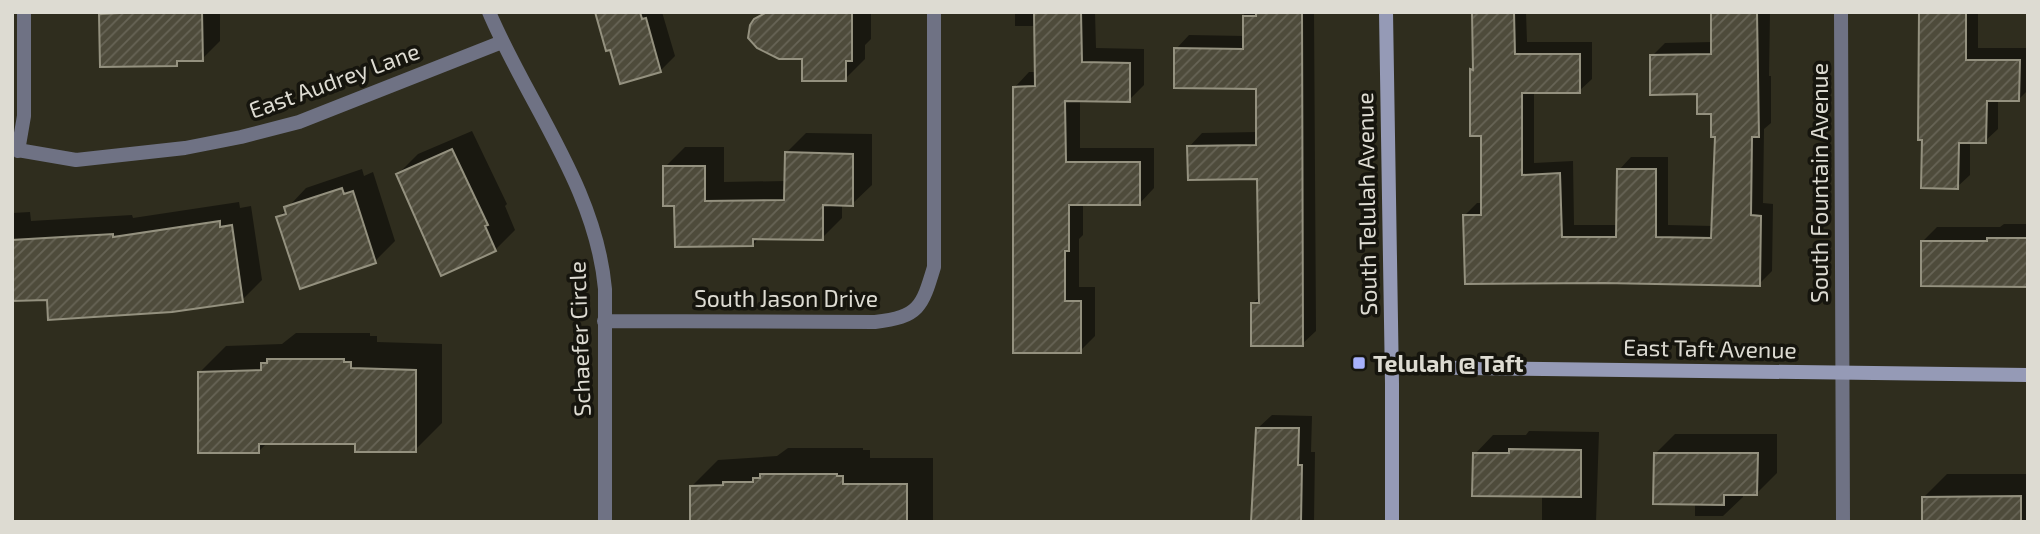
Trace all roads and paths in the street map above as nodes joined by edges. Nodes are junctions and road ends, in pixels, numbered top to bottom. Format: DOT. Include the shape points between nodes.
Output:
graph roads {
  1 [pos="24,12"];
  2 [pos="489,12"];
  3 [pos="934,12"];
  4 [pos="1386,12"];
  5 [pos="1841,12"];
  6 [pos="502,42"];
  7 [pos="15,150"];
  8 [pos="604,321"];
  9 [pos="1391,367"];
  10 [pos="1843,372"];
  11 [pos="2028,375"];
  12 [pos="606,522"];
  13 [pos="1392,522"];
  14 [pos="1843,522"];
  1 -- 7 [label="street" via="24,116"];
  2 -- 6 [label="street, Schaefer Circle"];
  3 -- 8 [label="street, South Jason Drive" via="934,267 925,296 914,312 876,322"];
  4 -- 9 [label="street, South Telulah Avenue"];
  5 -- 10 [label="street, South Fountain Avenue"];
  6 -- 7 [label="street, East Audrey Lane" via="299,122 241,137 76,160"];
  6 -- 8 [label="street, Schaefer Circle" via="592,223 602,258"];
  8 -- 12 [label="street, Schaefer Circle"];
  9 -- 10 [label="street, East Taft Avenue"];
  9 -- 13 [label="street, South Telulah Avenue"];
  10 -- 11 [label="street, East Taft Avenue"];
  10 -- 14 [label="street, South Fountain Avenue"];
}
